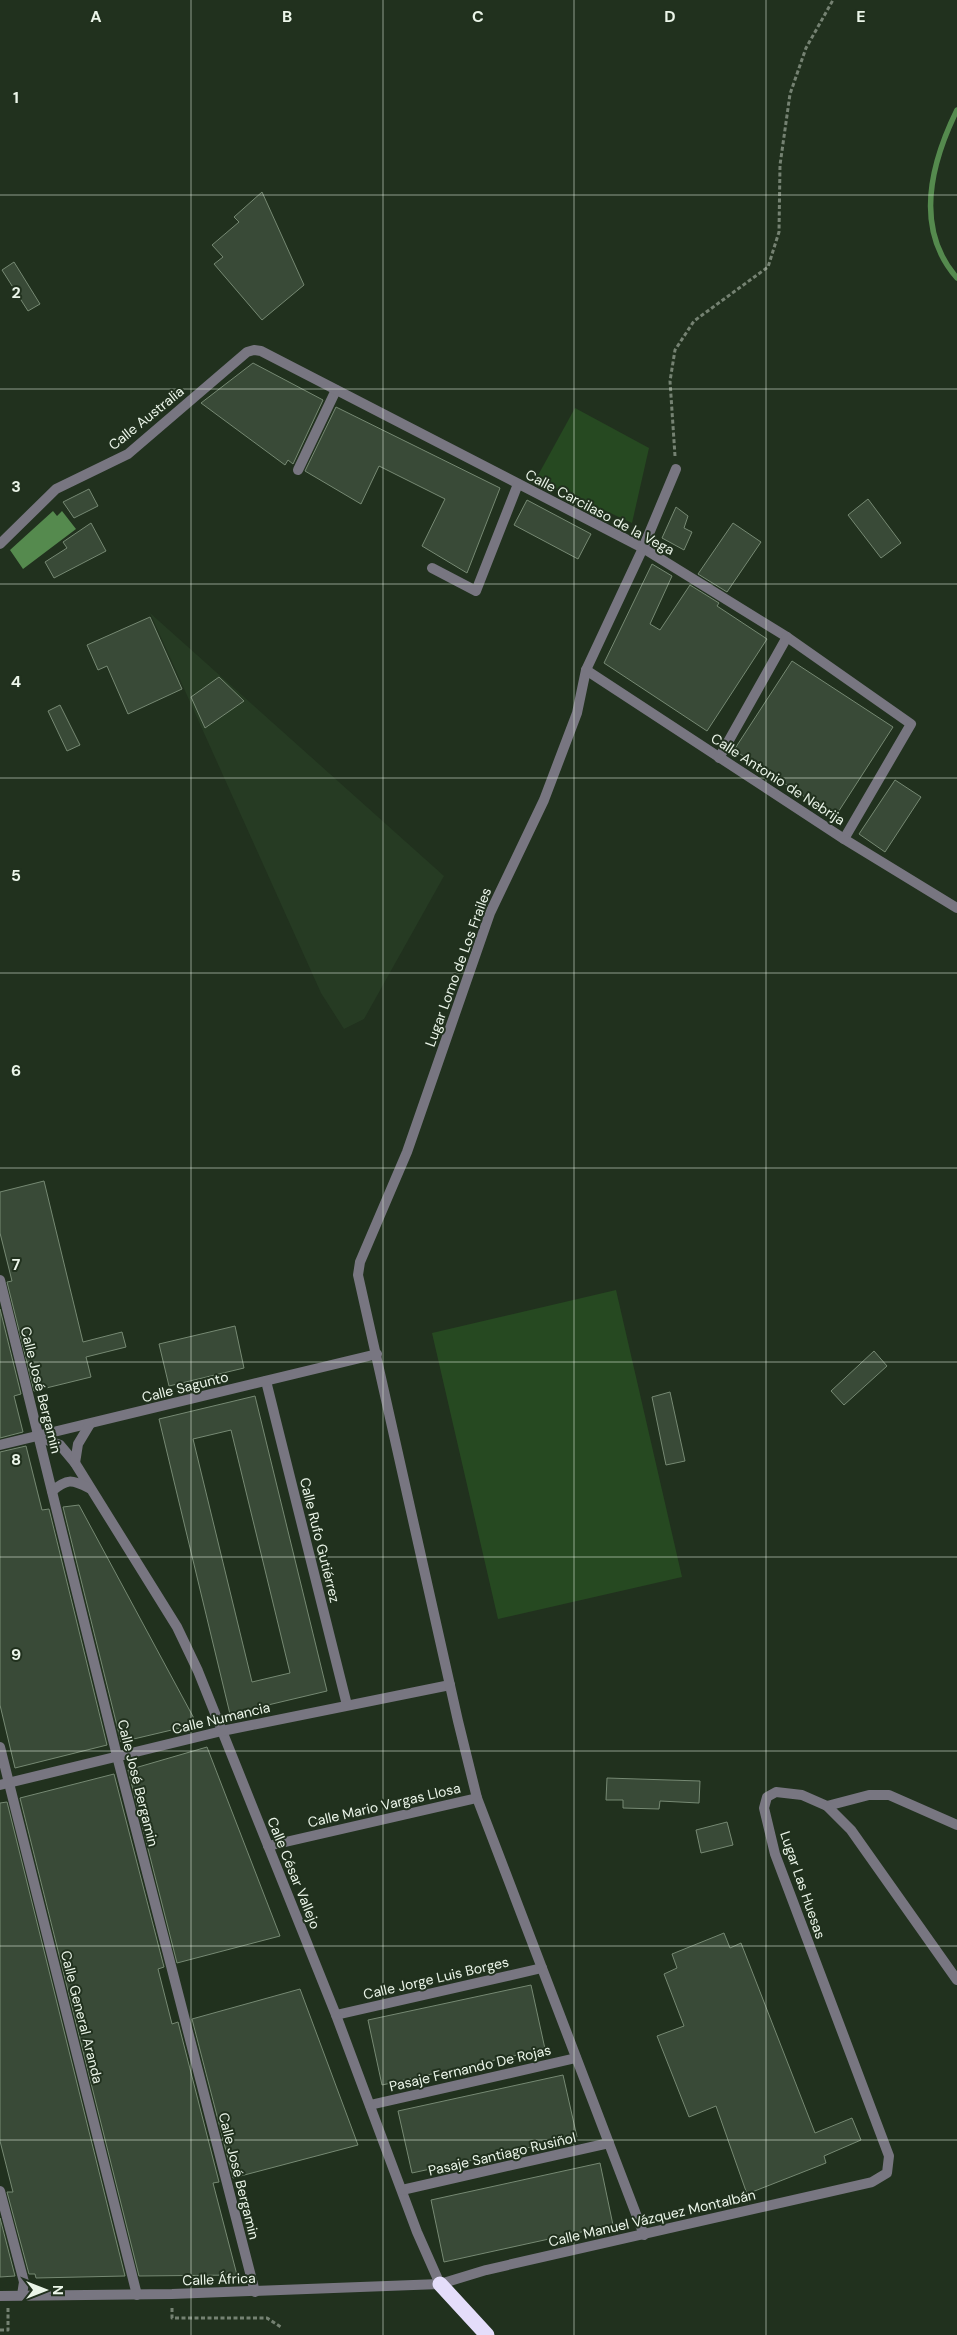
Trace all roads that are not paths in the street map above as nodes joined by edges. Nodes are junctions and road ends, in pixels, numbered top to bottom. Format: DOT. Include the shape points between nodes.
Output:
graph roads {
  1 [pos="261,351"];
  2 [pos="336,390"];
  3 [pos="676,469"];
  4 [pos="298,470"];
  5 [pos="518,484"];
  6 [pos="0,544"];
  7 [pos="643,548"];
  8 [pos="432,568"];
  9 [pos="787,637"];
  10 [pos="586,670"];
  11 [pos="719,758"];
  12 [pos="844,839"];
  13 [pos="957,908"];
  14 [pos="0,1280"];
  15 [pos="377,1354"];
  16 [pos="266,1381"];
  17 [pos="90,1424"];
  18 [pos="39,1437"];
  19 [pos="0,1445"];
  20 [pos="75,1463"];
  21 [pos="89,1488"];
  22 [pos="52,1491"];
  23 [pos="450,1685"];
  24 [pos="347,1705"];
  25 [pos="222,1731"];
  26 [pos="0,1747"];
  27 [pos="116,1756"];
  28 [pos="4,1784"];
  29 [pos="477,1798"];
  30 [pos="827,1806"];
  31 [pos="957,1825"];
  32 [pos="268,1846"];
  33 [pos="542,1968"];
  34 [pos="957,1980"];
  35 [pos="336,2015"];
  36 [pos="576,2058"];
  37 [pos="370,2105"];
  38 [pos="609,2144"];
  39 [pos="872,2182"];
  40 [pos="402,2190"];
  41 [pos="0,2191"];
  42 [pos="644,2235"];
  43 [pos="440,2284"];
  44 [pos="254,2292"];
  45 [pos="137,2295"];
  46 [pos="4,2296"];
  47 [pos="22,2296"];
  48 [pos="487,2335"];
  1 -- 2 [label="street, Calle Carcilaso de la Vega"];
  1 -- 6 [label="street, Calle Australia" via="254,350 242,356 128,454 56,489"];
  2 -- 4 [label="street"];
  2 -- 5 [label="street, Calle Carcilaso de la Vega"];
  3 -- 7 [label="street, Lugar Lomo de Los Frailes"];
  5 -- 7 [label="street, Calle Carcilaso de la Vega"];
  5 -- 8 [label="street" via="476,591"];
  7 -- 9 [label="street, Calle Carcilaso de la Vega"];
  7 -- 10 [label="street, Lugar Lomo de Los Frailes"];
  9 -- 11 [label="street"];
  9 -- 12 [label="street, Calle Carcilaso de la Vega" via="911,724"];
  10 -- 11 [label="street, Calle Antonio de Nebrija"];
  10 -- 15 [label="street, Lugar Lomo de Los Frailes" via="577,713 544,800 490,913 407,1152 360,1262 358,1275"];
  11 -- 12 [label="street, Calle Antonio de Nebrija"];
  12 -- 13 [label="street, Calle Antonio de Nebrija"];
  14 -- 18 [label="street, Calle José Bergamin"];
  15 -- 16 [label="street, Calle Sagunto"];
  15 -- 23 [label="street"];
  16 -- 17 [label="street, Calle Sagunto"];
  16 -- 24 [label="street, Calle Rufo Gutiérrez"];
  17 -- 18 [label="street, Calle Sagunto"];
  17 -- 20 [label="street" via="78,1444"];
  18 -- 19 [label="street, Calle Sagunto"];
  18 -- 20 [label="street, Calle César Vallejo" via="60,1445"];
  18 -- 22 [label="street, Calle José Bergamin"];
  20 -- 21 [label="street, Calle César Vallejo"];
  21 -- 22 [label="street" via="75,1481 64,1481"];
  21 -- 25 [label="street, Calle César Vallejo" via="177,1627"];
  22 -- 27 [label="street, Calle José Bergamin"];
  23 -- 24 [label="street, Calle Numancia"];
  23 -- 29 [label="street"];
  24 -- 25 [label="street, Calle Numancia"];
  25 -- 27 [label="street, Calle Numancia"];
  25 -- 32 [label="street, Calle César Vallejo"];
  26 -- 28 [label="street, Calle General Aranda"];
  27 -- 28 [label="street, Calle Numancia"];
  27 -- 44 [label="street, Calle José Bergamin"];
  28 -- 45 [label="street, Calle General Aranda"];
  29 -- 32 [label="street, Calle Mario Vargas Llosa"];
  29 -- 33 [label="street"];
  30 -- 31 [label="street" via="869,1795 889,1795"];
  30 -- 34 [label="street, Lugar Las Huesas" via="851,1830"];
  30 -- 39 [label="street, Lugar Las Huesas" via="802,1795 776,1792 767,1796 764,1808 775,1854 889,2156 886,2173"];
  32 -- 35 [label="street, Calle César Vallejo"];
  33 -- 35 [label="street, Calle Jorge Luis Borges"];
  33 -- 36 [label="street"];
  35 -- 37 [label="street, Calle César Vallejo"];
  36 -- 37 [label="street, Pasaje Fernando De Rojas"];
  36 -- 38 [label="street"];
  37 -- 40 [label="street, Calle César Vallejo"];
  38 -- 40 [label="street, Pasaje Santiago Rusiñol"];
  38 -- 42 [label="street"];
  39 -- 42 [label="street, Calle Manuel Vázquez Montalbán"];
  40 -- 43 [label="street, Calle César Vallejo"];
  41 -- 47 [label="street" via="24,2282"];
  42 -- 43 [label="street, Calle Manuel Vázquez Montalbán" via="486,2270"];
  43 -- 44 [label="street, Calle África"];
  43 -- 48 [label="highway"];
  44 -- 45 [label="street, Calle África"];
  45 -- 47 [label="street, Calle África"];
  46 -- 47 [label="street, Calle África"];
}
